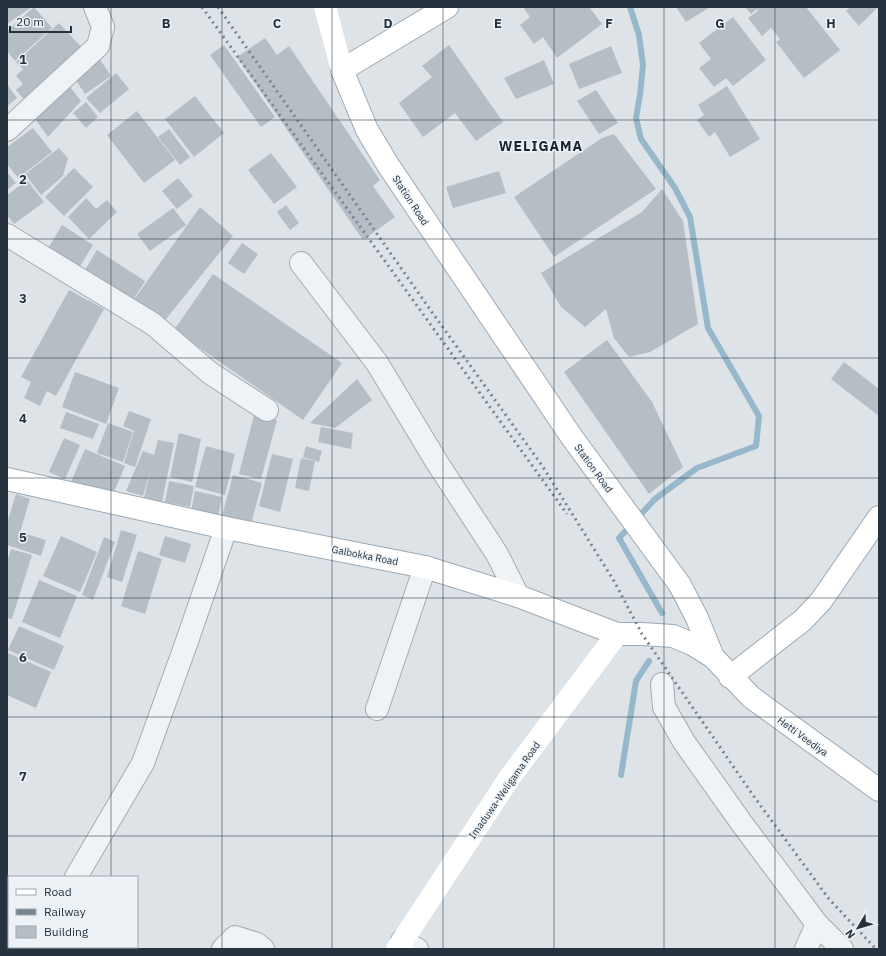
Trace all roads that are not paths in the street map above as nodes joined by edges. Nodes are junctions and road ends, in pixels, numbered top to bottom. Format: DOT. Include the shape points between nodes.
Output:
graph roads {
  1 [pos="95,7"];
  2 [pos="325,7"];
  3 [pos="447,7"];
  4 [pos="342,70"];
  5 [pos="7,130"];
  6 [pos="7,235"];
  7 [pos="301,262"];
  8 [pos="267,410"];
  9 [pos="7,479"];
  10 [pos="879,517"];
  11 [pos="226,528"];
  12 [pos="425,567"];
  13 [pos="518,596"];
  14 [pos="617,634"];
  15 [pos="713,657"];
  16 [pos="730,677"];
  17 [pos="662,684"];
  18 [pos="377,709"];
  19 [pos="879,790"];
  20 [pos="77,876"];
  21 [pos="817,924"];
  22 [pos="405,946"];
  23 [pos="223,949"];
  24 [pos="263,949"];
  25 [pos="806,949"];
  26 [pos="842,949"];
  1 -- 5 [label="street" via="103,27 98,46"];
  2 -- 4 [label="main road, Station Road"];
  3 -- 4 [label="main road"];
  4 -- 15 [label="main road, Station Road" via="367,130 388,165 509,347 680,585"];
  6 -- 8 [label="street" via="153,324 210,373"];
  7 -- 13 [label="street" via="377,362 438,464 497,554"];
  9 -- 11 [label="main road, Galbokka Road"];
  10 -- 16 [label="main road" via="820,601 803,620"];
  11 -- 12 [label="main road, Galbokka Road"];
  11 -- 20 [label="street" via="143,763"];
  12 -- 13 [label="main road, Galbokka Road"];
  12 -- 18 [label="street"];
  13 -- 14 [label="main road, Galbokka Road"];
  14 -- 15 [label="main road, Galbokka Road" via="673,636"];
  14 -- 22 [label="main road, Imaduwa-Weligama Road" via="510,778"];
  15 -- 16 [label="main road, Station Road"];
  16 -- 19 [label="main road, Hetti Veediya" via="774,715"];
  17 -- 21 [label="street" via="664,707 684,742"];
  21 -- 25 [label="street"];
  21 -- 26 [label="street"];
  23 -- 24 [label="street" via="235,938 257,944"];
}
